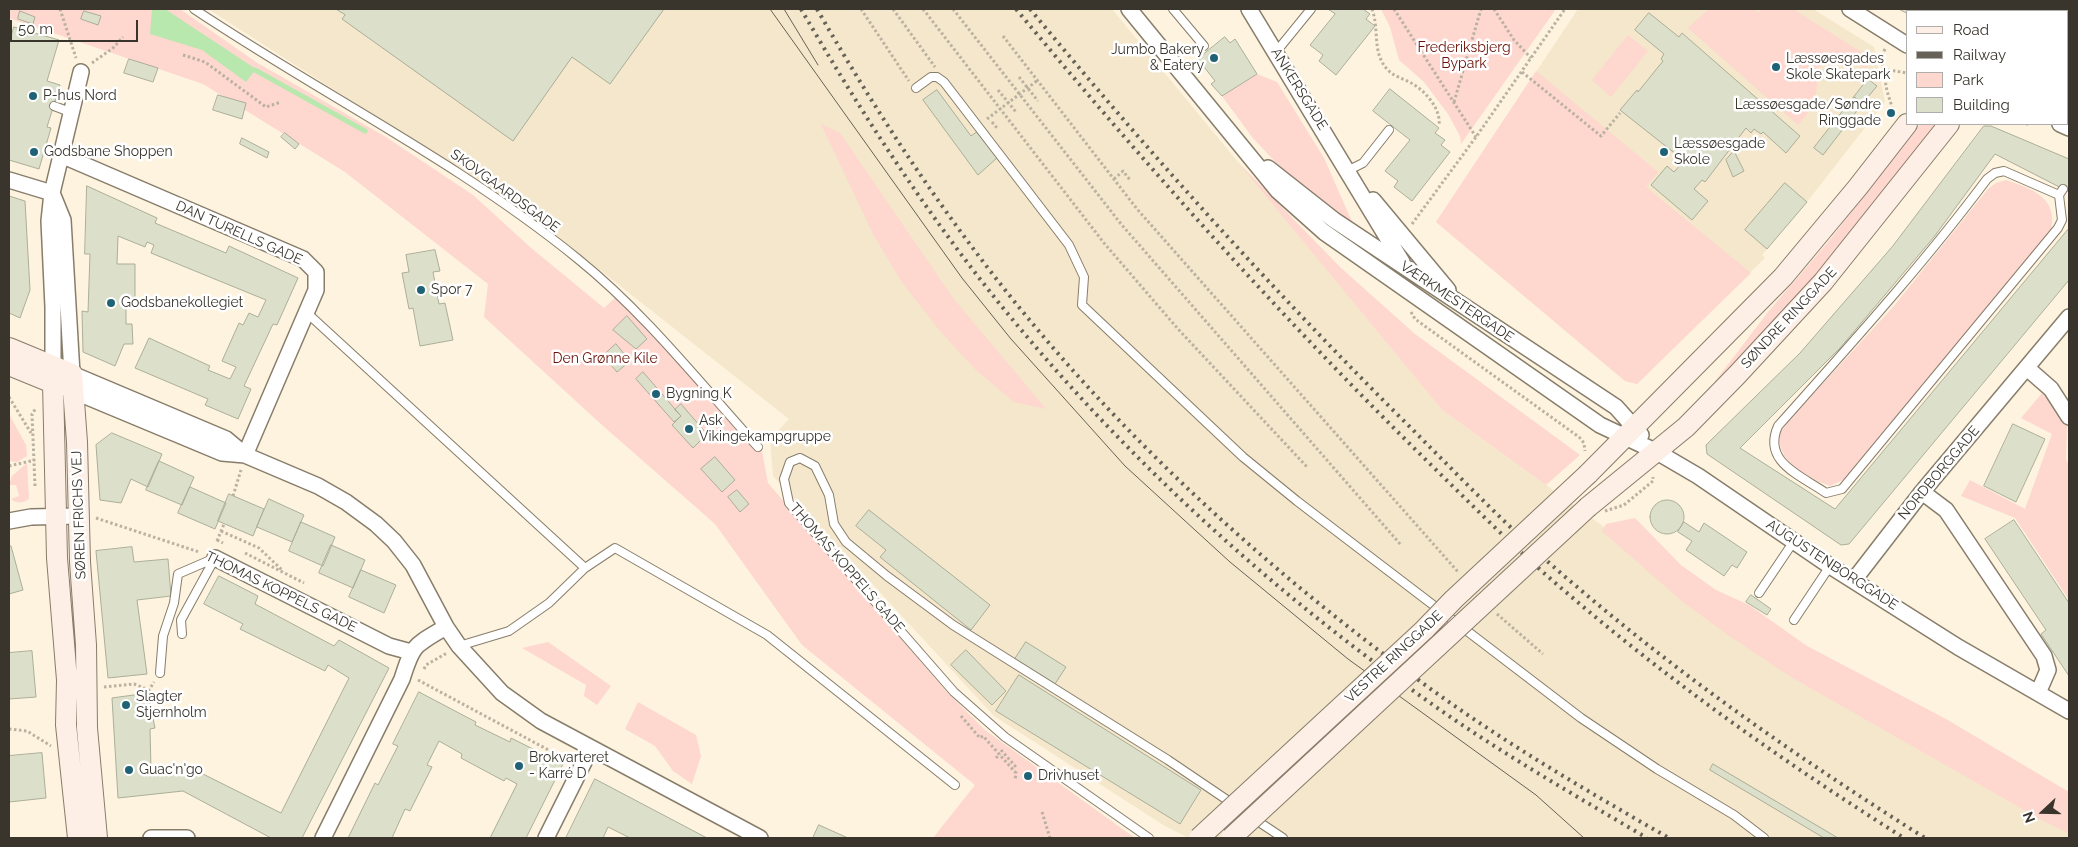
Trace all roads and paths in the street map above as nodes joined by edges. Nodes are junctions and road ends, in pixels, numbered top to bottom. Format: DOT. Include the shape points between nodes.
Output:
graph roads {
  1 [pos="60,9"];
  2 [pos="194,9"];
  3 [pos="861,9"];
  4 [pos="893,9"];
  5 [pos="923,9"];
  6 [pos="953,9"];
  7 [pos="1130,9"];
  8 [pos="1173,9"];
  9 [pos="1249,9"];
  10 [pos="1311,9"];
  11 [pos="1372,9"];
  12 [pos="1394,9"];
  13 [pos="1480,9"];
  14 [pos="1494,9"];
  15 [pos="1565,9"];
  16 [pos="1850,9"];
  17 [pos="1003,36"];
  18 [pos="1893,36"];
  19 [pos="123,37"];
  20 [pos="1906,44"];
  21 [pos="1204,46"];
  22 [pos="1276,52"];
  23 [pos="183,55"];
  24 [pos="1531,58"];
  25 [pos="1883,69"];
  26 [pos="81,72"];
  27 [pos="1522,72"];
  28 [pos="1906,73"];
  29 [pos="1019,77"];
  30 [pos="1038,80"];
  31 [pos="944,82"];
  32 [pos="916,88"];
  33 [pos="1027,88"];
  34 [pos="998,90"];
  35 [pos="1018,95"];
  36 [pos="1038,101"];
  37 [pos="281,102"];
  38 [pos="1008,102"];
  39 [pos="1454,102"];
  40 [pos="54,106"];
  41 [pos="1892,107"];
  42 [pos="999,109"];
  43 [pos="70,112"];
  44 [pos="1016,112"];
  45 [pos="1620,113"];
  46 [pos="1439,125"];
  47 [pos="1906,125"];
  48 [pos="1948,125"];
  49 [pos="978,126"];
  50 [pos="1389,130"];
  51 [pos="1476,137"];
  52 [pos="60,155"];
  53 [pos="1252,157"];
  54 [pos="1349,170"];
  55 [pos="1114,179"];
  56 [pos="9,180"];
  57 [pos="1130,180"];
  58 [pos="2061,192"];
  59 [pos="52,193"];
  60 [pos="1403,236"];
  61 [pos="1406,268"];
  62 [pos="1458,303"];
  63 [pos="1429,306"];
  64 [pos="306,312"];
  65 [pos="1410,312"];
  66 [pos="2069,317"];
  67 [pos="9,348"];
  68 [pos="9,365"];
  69 [pos="2027,368"];
  70 [pos="53,374"];
  71 [pos="73,383"];
  72 [pos="9,397"];
  73 [pos="2069,417"];
  74 [pos="1630,433"];
  75 [pos="32,435"];
  76 [pos="1584,443"];
  77 [pos="758,447"];
  78 [pos="1657,452"];
  79 [pos="245,455"];
  80 [pos="39,460"];
  81 [pos="9,466"];
  82 [pos="1308,468"];
  83 [pos="1653,481"];
  84 [pos="1608,491"];
  85 [pos="1922,492"];
  86 [pos="233,496"];
  87 [pos="1624,505"];
  88 [pos="56,516"];
  89 [pos="79,516"];
  90 [pos="9,519"];
  91 [pos="224,524"];
  92 [pos="221,531"];
  93 [pos="217,540"];
  94 [pos="1794,541"];
  95 [pos="1401,545"];
  96 [pos="215,558"];
  97 [pos="1830,566"];
  98 [pos="585,568"];
  99 [pos="286,573"];
  100 [pos="1464,578"];
  101 [pos="1854,580"];
  102 [pos="1759,593"];
  103 [pos="1496,613"];
  104 [pos="1794,620"];
  105 [pos="446,628"];
  106 [pos="182,634"];
  107 [pos="459,646"];
  108 [pos="411,652"];
  109 [pos="1543,654"];
  110 [pos="160,673"];
  111 [pos="418,680"];
  112 [pos="98,687"];
  113 [pos="2038,693"];
  114 [pos="2069,711"];
  115 [pos="960,715"];
  116 [pos="9,729"];
  117 [pos="59,746"];
  118 [pos="591,748"];
  119 [pos="1000,754"];
  120 [pos="996,758"];
  121 [pos="577,766"];
  122 [pos="1015,780"];
  123 [pos="955,784"];
  124 [pos="1042,812"];
  125 [pos="78,838"];
  126 [pos="97,838"];
  127 [pos="151,838"];
  128 [pos="187,838"];
  129 [pos="323,838"];
  130 [pos="546,838"];
  131 [pos="760,838"];
  132 [pos="1050,838"];
  133 [pos="1149,838"];
  134 [pos="1199,838"];
  135 [pos="1231,838"];
  136 [pos="1283,838"];
  137 [pos="1764,838"];
  1 -- 26 [label="path"];
  2 -- 77 [label="lane, SKOVGAARDSGADE" via="454,168 578,258 646,322"];
  3 -- 32 [label="path" via="908,81"];
  4 -- 31 [label="path"];
  5 -- 42 [label="path"];
  6 -- 35 [label="path"];
  7 -- 53 [label="street, VÆRKMESTERGADE"];
  8 -- 21 [label="lane"];
  9 -- 22 [label="street, ANKERSGADE"];
  10 -- 22 [label="lane"];
  11 -- 46 [label="path" via="1378,29 1379,57 1384,66 1391,74 1420,89 1439,114"];
  12 -- 39 [label="path"];
  13 -- 39 [label="path"];
  14 -- 24 [label="path" via="1514,40"];
  15 -- 24 [label="path"];
  16 -- 18 [label="street"];
  17 -- 30 [label="path"];
  18 -- 20 [label="street"];
  18 -- 25 [label="path" via="1881,57"];
  19 -- 26 [label="path"];
  22 -- 54 [label="street, ANKERSGADE"];
  23 -- 37 [label="path" via="205,62 266,107"];
  24 -- 27 [label="path"];
  25 -- 28 [label="path"];
  25 -- 41 [label="path"];
  26 -- 43 [label="street, SØREN FRICHS VEJ"];
  27 -- 45 [label="path" via="1601,136"];
  27 -- 51 [label="path"];
  29 -- 33 [label="path"];
  30 -- 33 [label="path"];
  30 -- 55 [label="path"];
  31 -- 32 [label="lane" via="931,77"];
  31 -- 49 [label="lane"];
  33 -- 35 [label="path"];
  33 -- 36 [label="path"];
  34 -- 38 [label="path"];
  35 -- 38 [label="path"];
  35 -- 95 [label="path" via="1120,224"];
  38 -- 42 [label="path"];
  38 -- 44 [label="path"];
  39 -- 51 [label="path"];
  40 -- 43 [label="lane"];
  42 -- 49 [label="path"];
  42 -- 82 [label="path" via="1171,322"];
  43 -- 52 [label="street, SØREN FRICHS VEJ"];
  47 -- 74 [label="main road" via="1783,277"];
  48 -- 78 [label="main road, SØNDRE RINGGADE" via="1823,282 1686,427"];
  49 -- 137 [label="lane" via="1069,245 1084,277 1082,305 1243,457 1581,718 1734,815"];
  50 -- 54 [label="lane" via="1363,163"];
  51 -- 60 [label="path"];
  52 -- 59 [label="street, SØREN FRICHS VEJ"];
  52 -- 64 [label="street, DAN TURELLS GADE" via="303,259 316,272 316,290"];
  53 -- 61 [label="street, VÆRKMESTERGADE" via="1334,220"];
  53 -- 63 [label="street, VÆRKMESTERGADE" via="1278,191 1301,213"];
  54 -- 60 [label="street, ANKERSGADE"];
  54 -- 61 [label="street, ANKERSGADE"];
  55 -- 57 [label="path" via="1123,172"];
  55 -- 100 [label="path" via="1214,298"];
  56 -- 59 [label="street"];
  58 -- 58 [label="lane" via="2004,172 1995,173 1987,180 1902,288 1778,426 1772,439 1779,460 1826,493 1842,489 2058,228 2062,220"];
  59 -- 70 [label="street, SØREN FRICHS VEJ" via="49,221"];
  59 -- 71 [label="street, SØREN FRICHS VEJ" via="63,220"];
  60 -- 62 [label="street, ANKERSGADE"];
  61 -- 62 [label="street, VÆRKMESTERGADE"];
  61 -- 63 [label="street, ANKERSGADE"];
  62 -- 74 [label="street, VÆRKMESTERGADE" via="1616,407"];
  63 -- 74 [label="street, VÆRKMESTERGADE" via="1600,425"];
  64 -- 79 [label="street, DAN TURELLS GADE"];
  64 -- 98 [label="lane"];
  65 -- 76 [label="path" via="1415,319"];
  66 -- 69 [label="street, NORDBORGGADE"];
  67 -- 70 [label="main road"];
  68 -- 70 [label="main road"];
  69 -- 73 [label="street" via="2051,389"];
  69 -- 85 [label="street, NORDBORGGADE"];
  70 -- 71 [label="main road"];
  70 -- 88 [label="main road, SØREN FRICHS VEJ"];
  71 -- 79 [label="street" via="222,453"];
  71 -- 89 [label="main road, SØREN FRICHS VEJ"];
  72 -- 75 [label="path"];
  74 -- 78 [label="street, VÆRKMESTERGADE"];
  74 -- 134 [label="main road, VESTRE RINGGADE, bridge"];
  78 -- 84 [label="main road, SØNDRE RINGGADE"];
  78 -- 94 [label="street, AUGUSTENBORGGADE"];
  79 -- 86 [label="path"];
  79 -- 105 [label="street" via="318,486 376,524 414,565"];
  80 -- 81 [label="path"];
  83 -- 87 [label="path"];
  84 -- 135 [label="main road, VESTRE RINGGADE, bridge"];
  85 -- 101 [label="street, NORDBORGGADE"];
  85 -- 113 [label="street" via="1946,510 2044,656 2048,670"];
  88 -- 89 [label="street"];
  88 -- 90 [label="street"];
  88 -- 125 [label="main road, SØREN FRICHS VEJ" via="67,680 66,724"];
  89 -- 96 [label="path, THOMAS KOPPELS GADE" via="97,518"];
  89 -- 126 [label="main road, SØREN FRICHS VEJ" via="87,728"];
  91 -- 92 [label="path"];
  92 -- 93 [label="path"];
  92 -- 99 [label="path" via="258,548"];
  94 -- 97 [label="street, AUGUSTENBORGGADE"];
  94 -- 102 [label="lane"];
  96 -- 106 [label="lane" via="182,620"];
  96 -- 108 [label="street, THOMAS KOPPELS GADE" via="389,646"];
  96 -- 110 [label="lane" via="178,574 174,603 163,636"];
  97 -- 101 [label="street, AUGUSTENBORGGADE"];
  97 -- 104 [label="lane"];
  98 -- 107 [label="lane" via="549,603 509,631"];
  98 -- 123 [label="lane" via="615,548 767,635"];
  101 -- 113 [label="street, AUGUSTENBORGGADE" via="1958,648"];
  103 -- 109 [label="path"];
  105 -- 107 [label="street"];
  105 -- 108 [label="street" via="419,643"];
  107 -- 118 [label="street" via="502,693 541,721"];
  108 -- 129 [label="street" via="402,680"];
  110 -- 112 [label="path" via="149,690 134,684"];
  111 -- 121 [label="path"];
  113 -- 114 [label="street, AUGUSTENBORGGADE"];
  115 -- 119 [label="path" via="980,738 983,736"];
  116 -- 117 [label="path" via="28,731 52,747"];
  118 -- 130 [label="street"];
  118 -- 131 [label="street"];
  119 -- 120 [label="path"];
  119 -- 122 [label="path" via="1016,773"];
  124 -- 132 [label="path"];
  127 -- 128 [label="street"];
  133 -- 136 [label="lane, THOMAS KOPPELS GADE" via="1005,737 954,692 789,503 784,479 790,462 800,458 815,466 829,495 834,524 846,542 887,576 953,625 1168,760"];
}
